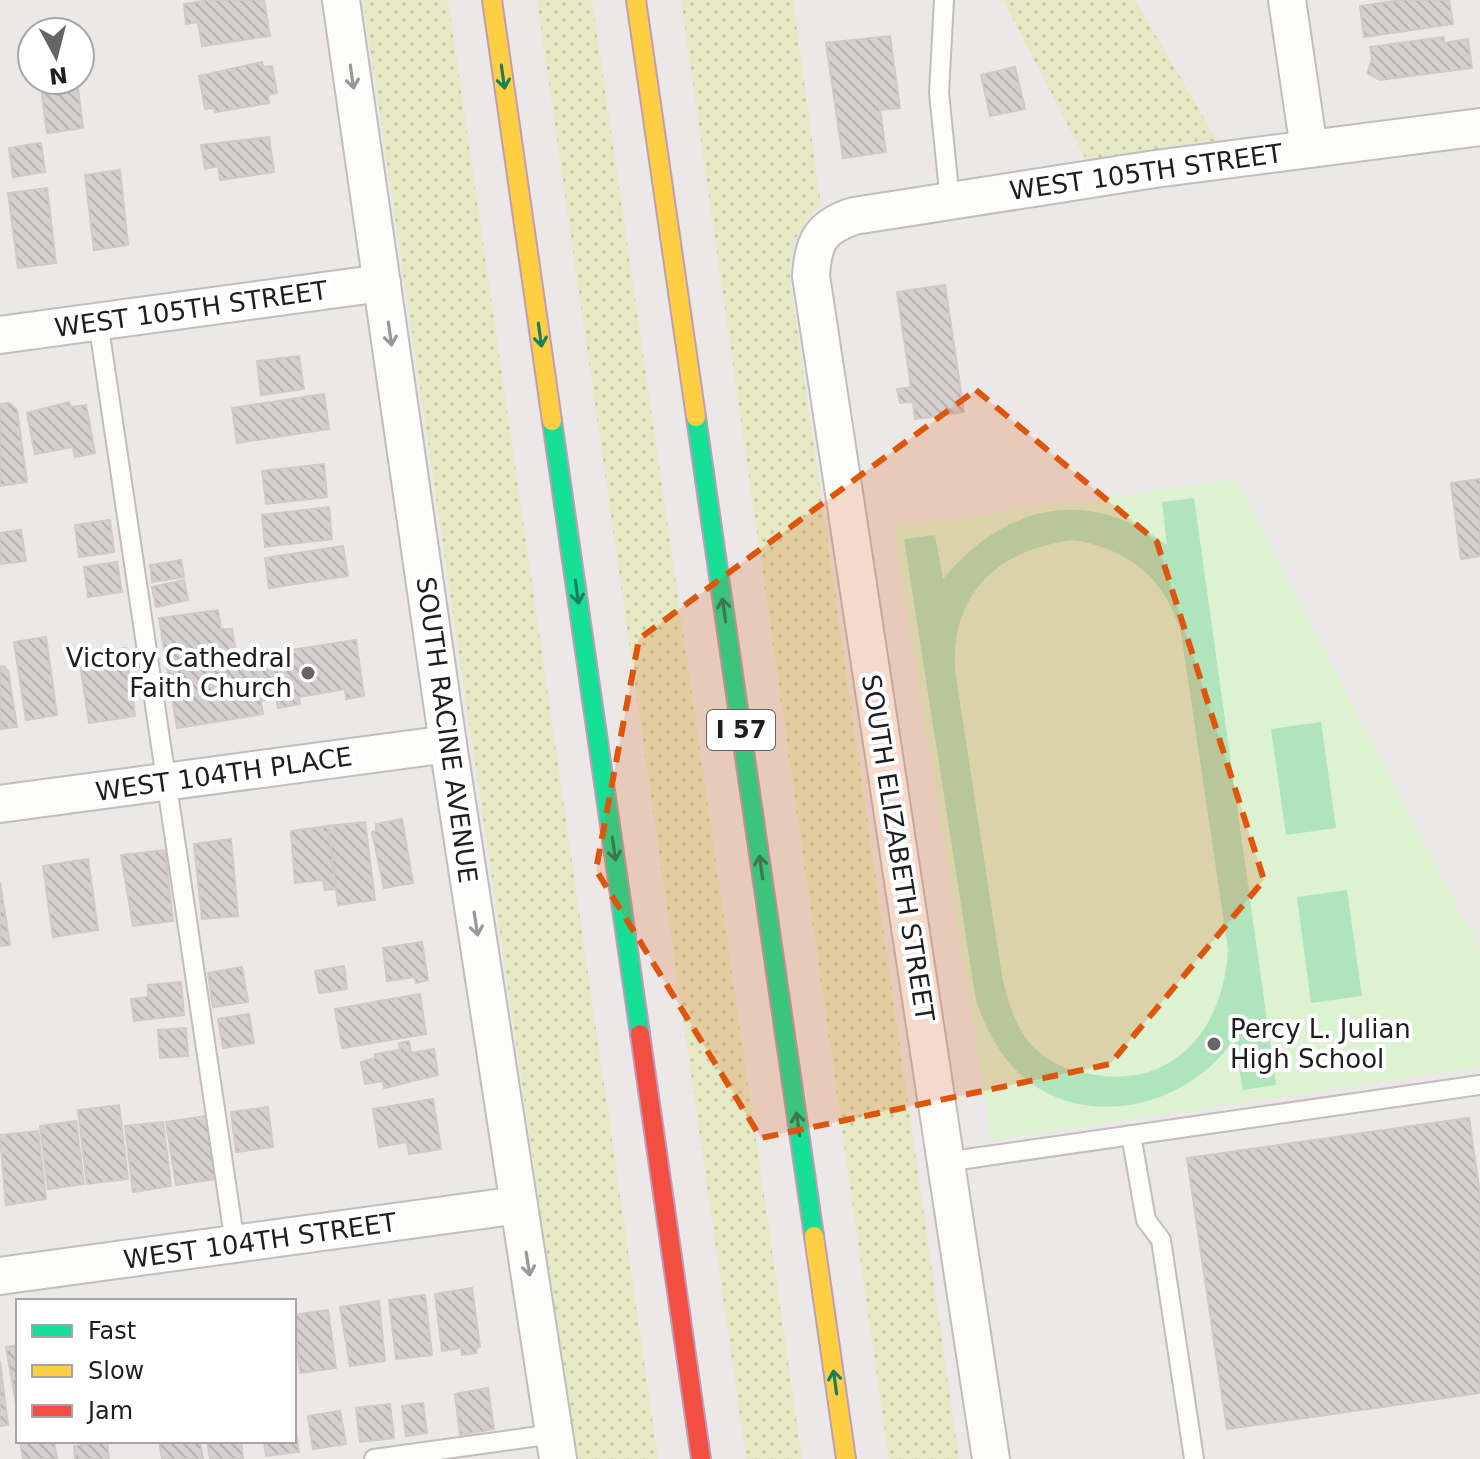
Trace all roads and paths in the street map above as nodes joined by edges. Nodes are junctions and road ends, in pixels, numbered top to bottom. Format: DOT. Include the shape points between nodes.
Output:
graph roads {
  1 [pos="341,0"];
  2 [pos="492,0"];
  3 [pos="636,0"];
  4 [pos="944,0"];
  5 [pos="1287,0"];
  6 [pos="1480,127"];
  7 [pos="1309,149"];
  8 [pos="950,201"];
  9 [pos="819,238"];
  10 [pos="382,283"];
  11 [pos="98,321"];
  12 [pos="0,335"];
  13 [pos="448,744"];
  14 [pos="167,781"];
  15 [pos="0,804"];
  16 [pos="1480,1085"];
  17 [pos="1131,1135"];
  18 [pos="945,1162"];
  19 [pos="519,1205"];
  20 [pos="235,1244"];
  21 [pos="0,1276"];
  22 [pos="556,1447"];
  23 [pos="374,1459"];
  24 [pos="701,1459"];
  25 [pos="846,1459"];
  26 [pos="991,1459"];
  27 [pos="1194,1459"];
  1 -- 10 [label="street, SOUTH RACINE AVENUE, one-way"];
  2 -- 24 [label="highway, one-way"];
  25 -- 3 [label="highway, I 57, one-way"];
  4 -- 8 [label="lane" via="939,93"];
  5 -- 7 [label="street"];
  6 -- 7 [label="street, WEST 105TH STREET"];
  7 -- 8 [label="street, WEST 105TH STREET"];
  8 -- 9 [label="street, WEST 105TH STREET" via="854,216 833,223"];
  9 -- 18 [label="street, SOUTH ELIZABETH STREET" via="811,276"];
  10 -- 11 [label="street, WEST 105TH STREET"];
  10 -- 13 [label="street, SOUTH RACINE AVENUE, one-way"];
  11 -- 12 [label="street, WEST 105TH STREET"];
  11 -- 14 [label="lane"];
  13 -- 14 [label="street, WEST 104TH PLACE"];
  13 -- 19 [label="street, SOUTH RACINE AVENUE, one-way"];
  14 -- 15 [label="street, WEST 104TH PLACE"];
  14 -- 20 [label="lane"];
  16 -- 17 [label="lane"];
  17 -- 18 [label="lane"];
  17 -- 27 [label="lane" via="1146,1220 1161,1240"];
  18 -- 26 [label="street, SOUTH ELIZABETH STREET"];
  19 -- 20 [label="street, WEST 104TH STREET"];
  19 -- 22 [label="street, SOUTH RACINE AVENUE, one-way"];
  20 -- 21 [label="street, WEST 104TH STREET"];
  22 -- 23 [label="lane"];
}
